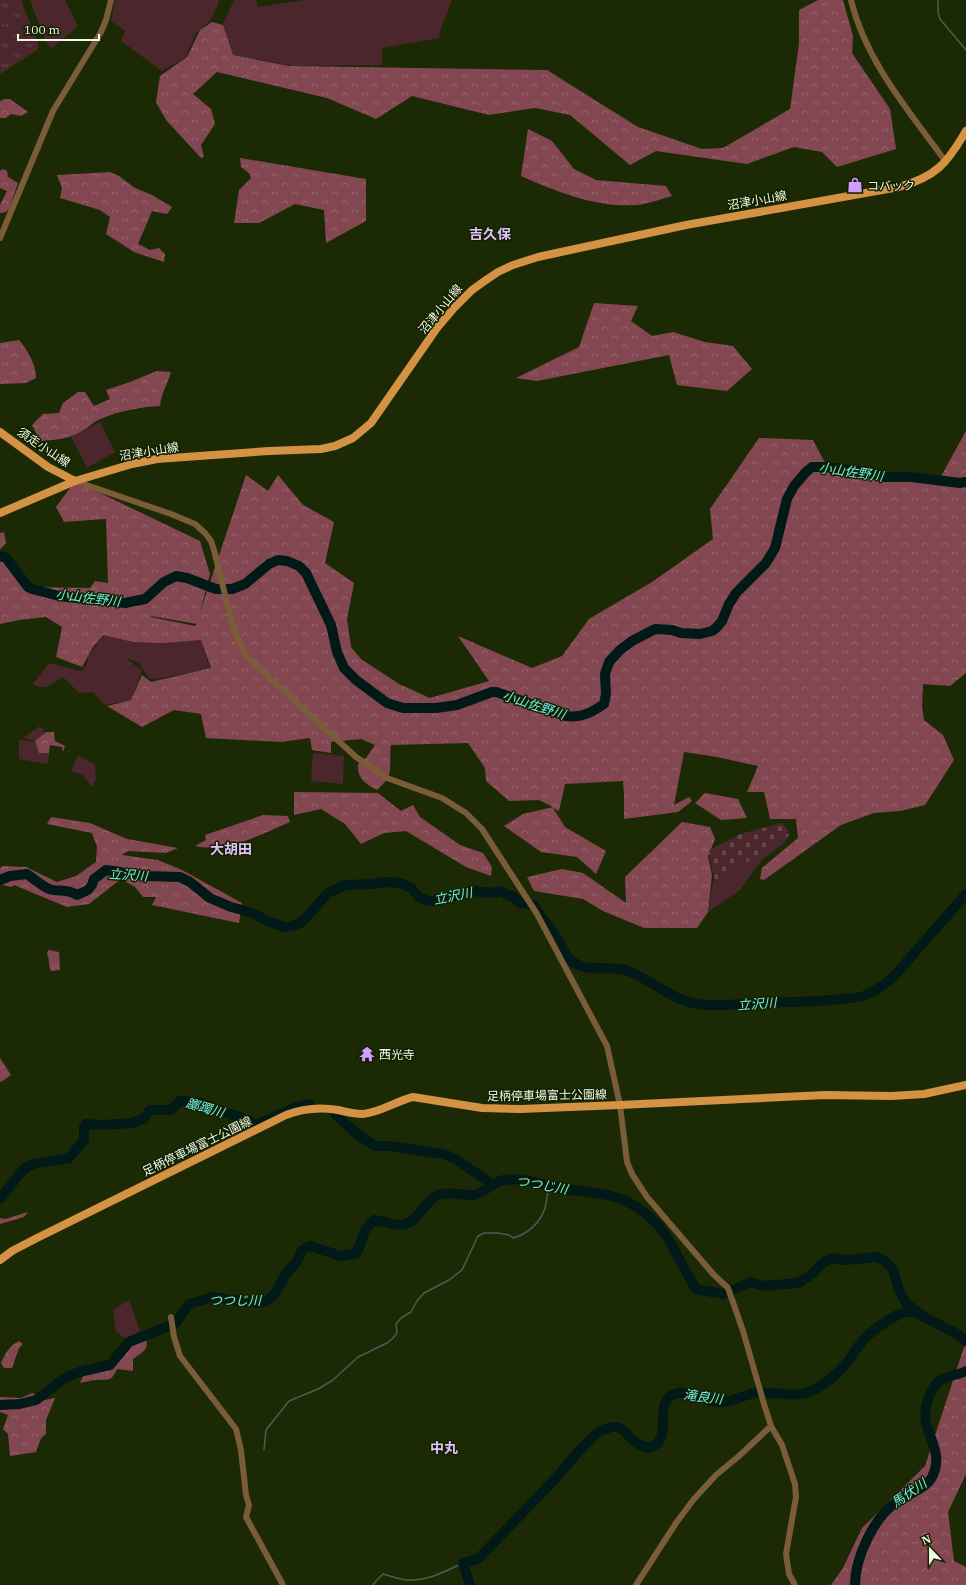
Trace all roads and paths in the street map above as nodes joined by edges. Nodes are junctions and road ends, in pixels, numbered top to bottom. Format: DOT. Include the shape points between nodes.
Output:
graph roads {
  1 [pos="111,0"];
  2 [pos="850,0"];
  3 [pos="966,131"];
  4 [pos="946,162"];
  5 [pos="0,238"];
  6 [pos="0,432"];
  7 [pos="75,481"];
  8 [pos="0,513"];
  9 [pos="966,1086"];
  10 [pos="620,1106"];
  11 [pos="0,1260"];
  12 [pos="172,1322"];
  13 [pos="771,1426"];
  14 [pos="283,1585"];
  15 [pos="636,1585"];
  16 [pos="795,1585"];
  1 -- 5 [label="street" via="101,32 52,111"];
  2 -- 4 [label="street" via="857,24 882,74"];
  3 -- 4 [label="main road, 沼津小山線"];
  4 -- 7 [label="main road, 沼津小山線" via="923,179 898,188 658,231 538,257 498,272 472,290 454,308 437,328 371,423 344,442 322,449 157,459 125,465"];
  6 -- 7 [label="main road, 須走小山線" via="48,466"];
  7 -- 8 [label="main road, 沼津小山線"];
  7 -- 10 [label="street" via="195,524 211,541 232,623 248,658 356,757 387,778 442,798 466,813 482,830 537,914 598,1027 607,1046"];
  9 -- 10 [label="main road, 足柄停車場富士公園線" via="924,1094 892,1096 825,1094"];
  10 -- 11 [label="main road, 足柄停車場富士公園線" via="499,1109 413,1097 377,1112 363,1114 327,1108 304,1109 286,1115 37,1238"];
  10 -- 13 [label="street" via="627,1162 635,1179 647,1197 728,1288"];
  12 -- 14 [label="street" via="180,1356 236,1429 242,1450 249,1505 246,1517"];
  13 -- 15 [label="street" via="716,1475 694,1499"];
  13 -- 16 [label="street" via="782,1445 795,1484 795,1502 786,1554 789,1574"];
}
